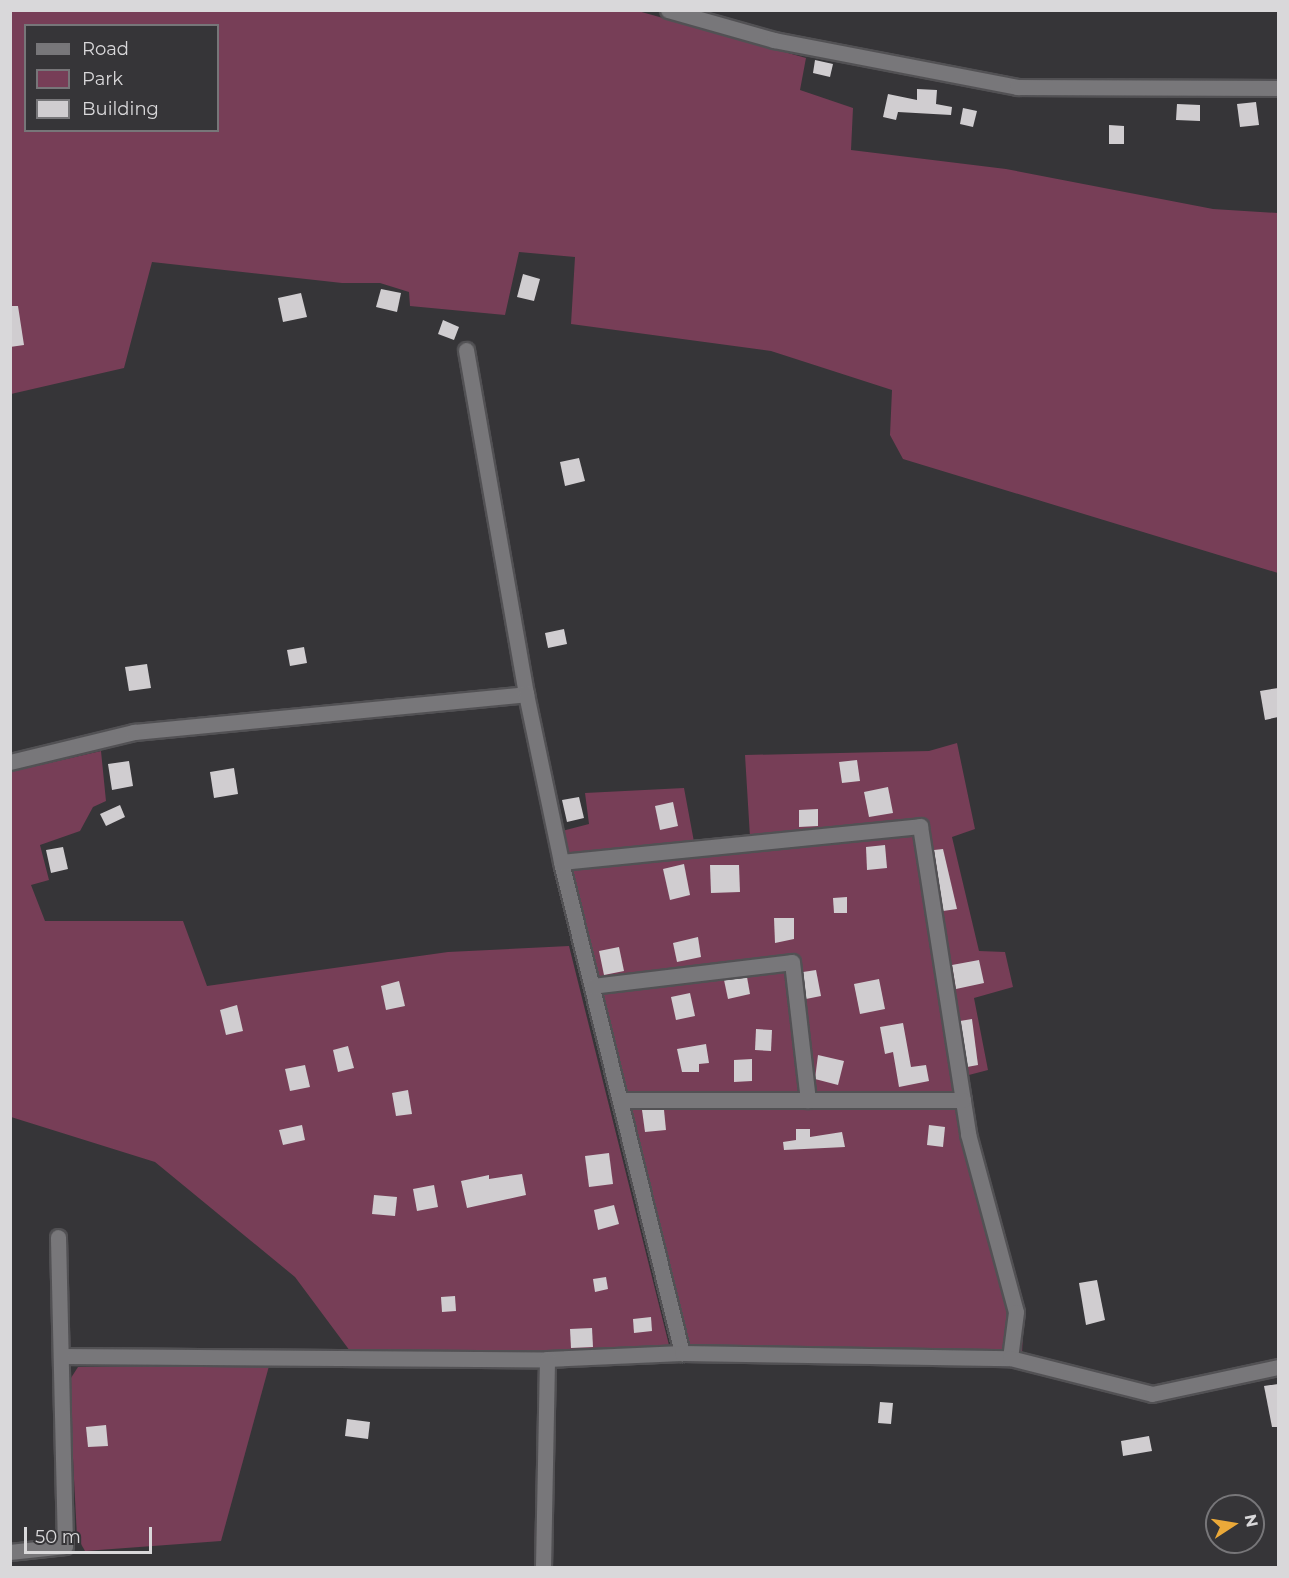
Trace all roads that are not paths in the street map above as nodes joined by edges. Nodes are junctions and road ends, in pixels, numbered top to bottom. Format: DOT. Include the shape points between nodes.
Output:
graph roads {
  1 [pos="668,10"];
  2 [pos="1278,88"];
  3 [pos="466,350"];
  4 [pos="526,693"];
  5 [pos="10,762"];
  6 [pos="561,862"];
  7 [pos="591,986"];
  8 [pos="620,1100"];
  9 [pos="808,1100"];
  10 [pos="963,1100"];
  11 [pos="58,1237"];
  12 [pos="682,1353"];
  13 [pos="61,1356"];
  14 [pos="1010,1358"];
  15 [pos="547,1359"];
  16 [pos="1278,1367"];
  17 [pos="10,1552"];
  18 [pos="543,1568"];
  1 -- 2 [label="street" via="774,40 1017,87"];
  3 -- 4 [label="street"];
  4 -- 5 [label="street" via="134,732"];
  4 -- 6 [label="street"];
  6 -- 7 [label="street"];
  6 -- 10 [label="street" via="920,826"];
  7 -- 8 [label="street"];
  7 -- 9 [label="street" via="792,962"];
  8 -- 9 [label="street"];
  8 -- 12 [label="street"];
  9 -- 10 [label="street"];
  10 -- 14 [label="street" via="968,1134 1016,1312"];
  11 -- 13 [label="street"];
  12 -- 14 [label="street"];
  12 -- 15 [label="street"];
  13 -- 15 [label="street"];
  13 -- 17 [label="street" via="65,1546"];
  14 -- 16 [label="street" via="1152,1394"];
  15 -- 18 [label="street"];
}
